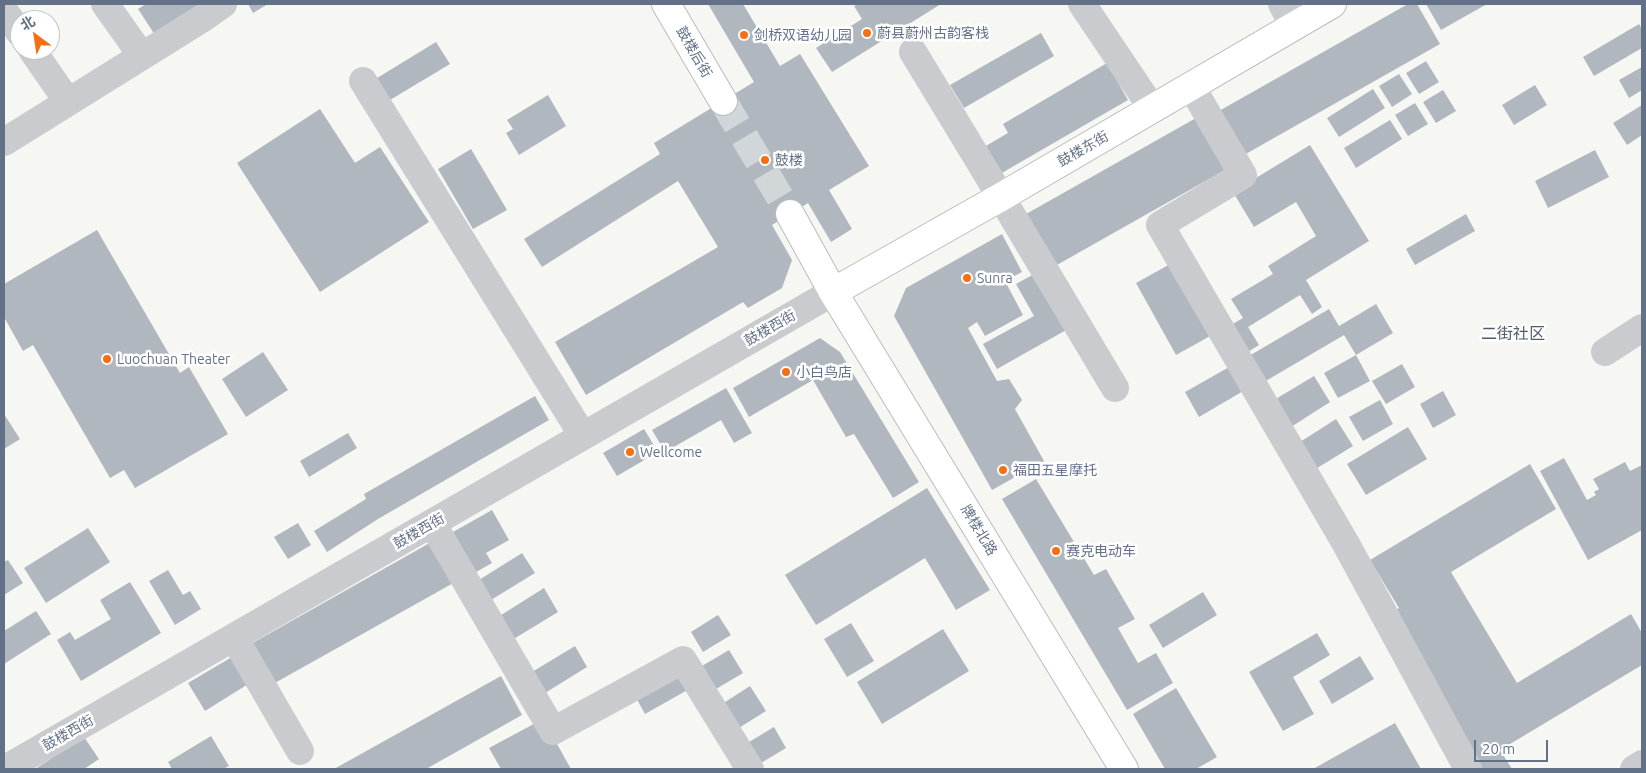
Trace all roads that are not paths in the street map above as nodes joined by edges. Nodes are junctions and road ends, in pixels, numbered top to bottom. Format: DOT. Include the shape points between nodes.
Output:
graph roads {
  1 [pos="104,4"];
  2 [pos="666,4"];
  3 [pos="1082,4"];
  4 [pos="1332,4"];
  5 [pos="218,5"];
  6 [pos="1288,15"];
  7 [pos="913,52"];
  8 [pos="142,56"];
  9 [pos="39,60"];
  10 [pos="363,81"];
  11 [pos="1191,86"];
  12 [pos="723,101"];
  13 [pos="68,102"];
  14 [pos="1152,108"];
  15 [pos="4,142"];
  16 [pos="1001,197"];
  17 [pos="790,214"];
  18 [pos="833,292"];
  19 [pos="1642,328"];
  20 [pos="1605,352"];
  21 [pos="1114,388"];
  22 [pos="583,436"];
  23 [pos="432,523"];
  24 [pos="234,637"];
  25 [pos="300,751"];
  26 [pos="1642,764"];
  27 [pos="5,769"];
  28 [pos="750,769"];
  29 [pos="1124,769"];
  30 [pos="1468,769"];
  31 [pos="1634,769"];
  1 -- 8 [label="street"];
  2 -- 12 [label="main road, 鼓楼后街"];
  3 -- 14 [label="street"];
  4 -- 6 [label="main road, 鼓楼东街"];
  5 -- 8 [label="street"];
  6 -- 11 [label="main road, 鼓楼东街"];
  7 -- 16 [label="street"];
  8 -- 13 [label="street"];
  9 -- 13 [label="street"];
  10 -- 22 [label="street"];
  11 -- 14 [label="main road, 鼓楼东街"];
  11 -- 30 [label="street" via="1243,175 1160,225 1346,544"];
  13 -- 15 [label="street"];
  14 -- 16 [label="main road, 鼓楼东街"];
  16 -- 18 [label="main road, 鼓楼东街"];
  16 -- 21 [label="street"];
  17 -- 18 [label="main road"];
  18 -- 22 [label="street, 鼓楼西街"];
  18 -- 29 [label="main road, 牌楼北路"];
  19 -- 20 [label="street"];
  22 -- 23 [label="street, 鼓楼西街"];
  23 -- 24 [label="street, 鼓楼西街"];
  23 -- 28 [label="street" via="553,731 682,660"];
  24 -- 25 [label="street"];
  24 -- 27 [label="street, 鼓楼西街"];
  26 -- 31 [label="street"];
}
